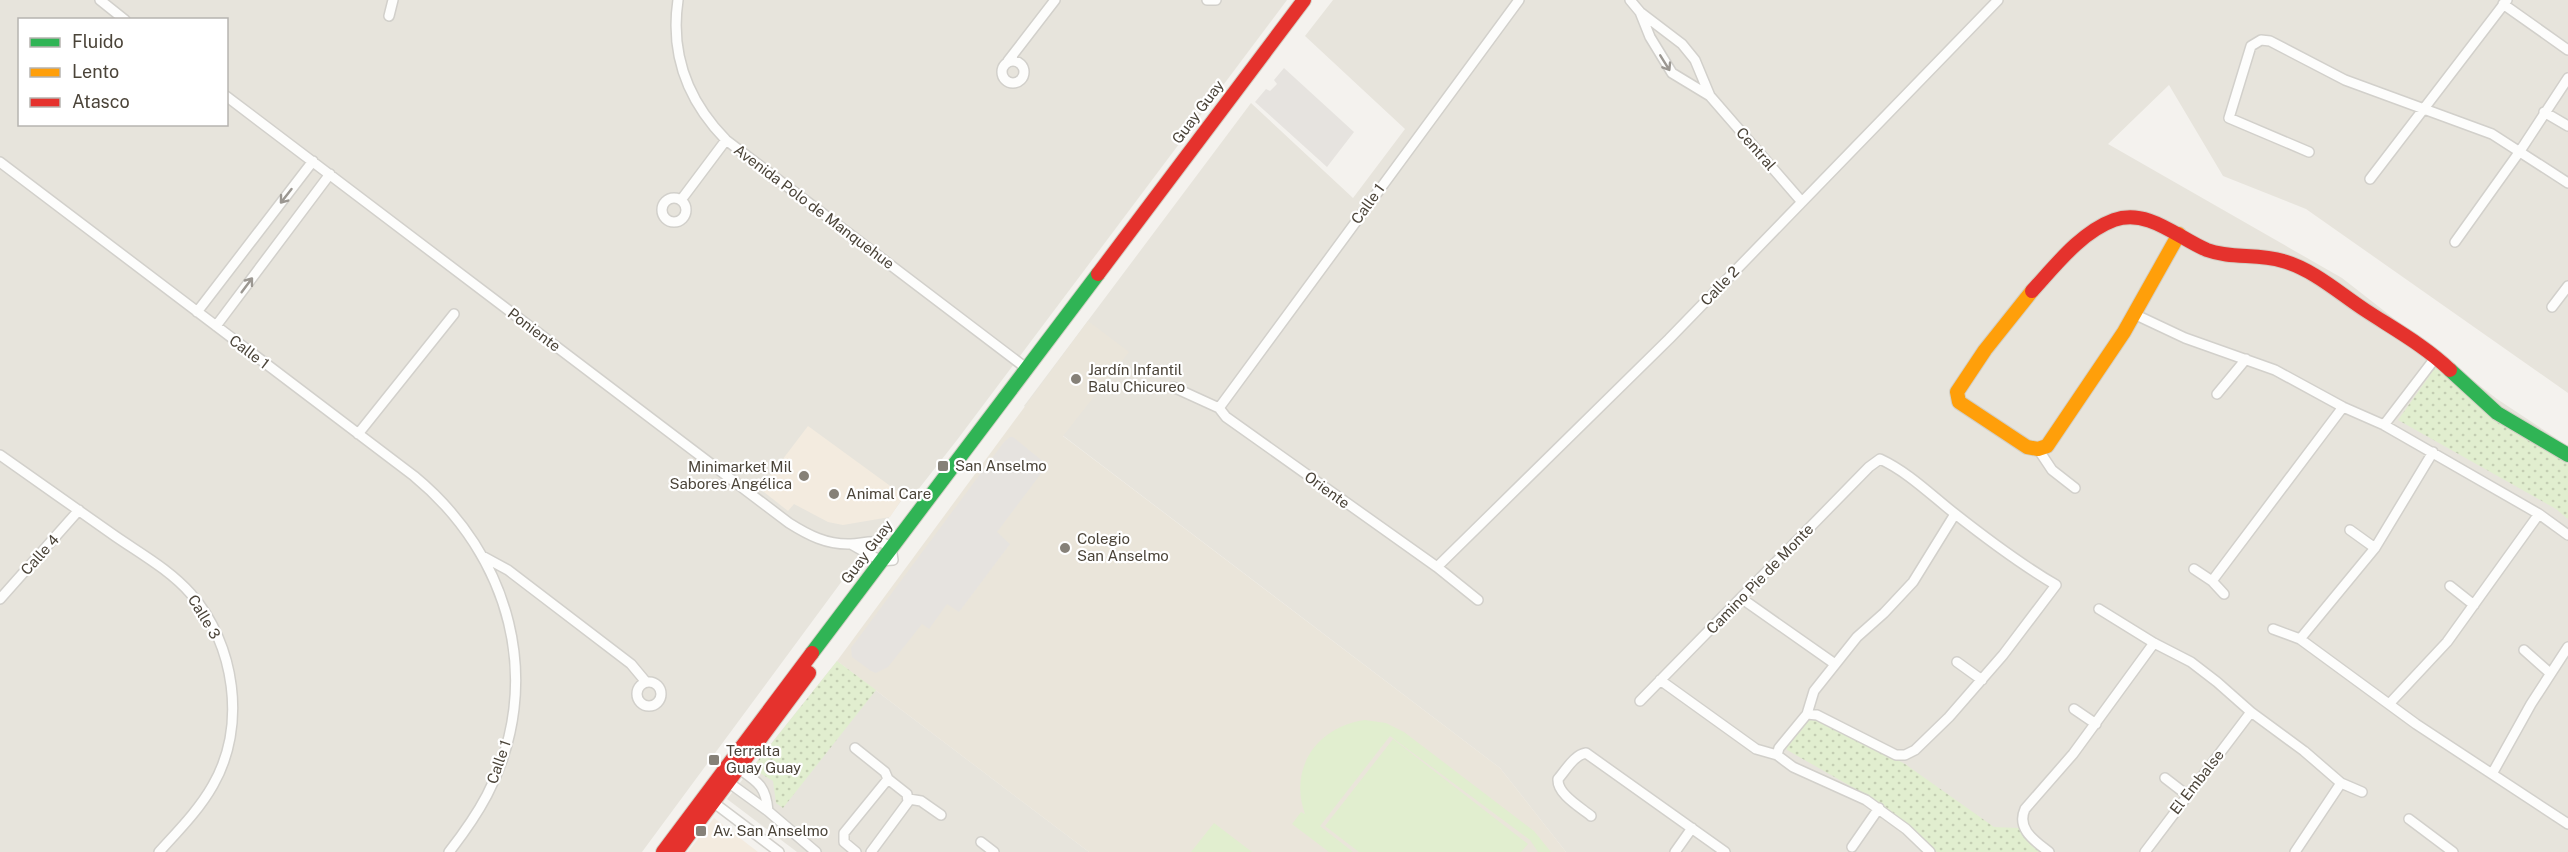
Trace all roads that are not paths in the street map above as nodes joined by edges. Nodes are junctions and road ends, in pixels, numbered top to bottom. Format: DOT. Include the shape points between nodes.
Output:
graph roads {
  1 [pos="100,0"];
  2 [pos="393,0"];
  3 [pos="678,0"];
  4 [pos="1054,0"];
  5 [pos="1207,0"];
  6 [pos="1216,0"];
  7 [pos="1304,0"];
  8 [pos="1519,0"];
  9 [pos="1630,0"];
  10 [pos="1998,0"];
  11 [pos="2505,2"];
  12 [pos="1640,12"];
  13 [pos="389,16"];
  14 [pos="122,18"];
  15 [pos="2568,50"];
  16 [pos="1008,61"];
  17 [pos="2568,78"];
  18 [pos="1710,96"];
  19 [pos="228,97"];
  20 [pos="2424,108"];
  21 [pos="2544,112"];
  22 [pos="2568,126"];
  23 [pos="726,140"];
  24 [pos="2520,151"];
  25 [pos="2309,153"];
  26 [pos="313,161"];
  27 [pos="1,164"];
  28 [pos="330,174"];
  29 [pos="2370,179"];
  30 [pos="2568,183"];
  31 [pos="681,200"];
  32 [pos="1802,202"];
  33 [pos="2179,234"];
  34 [pos="2455,242"];
  35 [pos="1119,243"];
  36 [pos="2568,286"];
  37 [pos="2552,307"];
  38 [pos="197,312"];
  39 [pos="454,314"];
  40 [pos="2134,314"];
  41 [pos="216,326"];
  42 [pos="2436,357"];
  43 [pos="2246,359"];
  44 [pos="1026,368"];
  45 [pos="1173,387"];
  46 [pos="2217,394"];
  47 [pos="2343,407"];
  48 [pos="1219,408"];
  49 [pos="2384,425"];
  50 [pos="984,431"];
  51 [pos="358,434"];
  52 [pos="2038,449"];
  53 [pos="2433,452"];
  54 [pos="0,455"];
  55 [pos="2568,455"];
  56 [pos="2075,488"];
  57 [pos="79,510"];
  58 [pos="1955,514"];
  59 [pos="2539,514"];
  60 [pos="2350,530"];
  61 [pos="2568,535"];
  62 [pos="851,544"];
  63 [pos="2375,549"];
  64 [pos="889,556"];
  65 [pos="484,557"];
  66 [pos="1437,567"];
  67 [pos="2194,569"];
  68 [pos="2212,580"];
  69 [pos="2450,586"];
  70 [pos="2224,594"];
  71 [pos="1742,598"];
  72 [pos="0,599"];
  73 [pos="1478,600"];
  74 [pos="2474,605"];
  75 [pos="2099,609"];
  76 [pos="2272,629"];
  77 [pos="836,630"];
  78 [pos="2300,639"];
  79 [pos="2154,643"];
  80 [pos="2568,647"];
  81 [pos="2524,650"];
  82 [pos="1957,662"];
  83 [pos="1835,664"];
  84 [pos="2550,673"];
  85 [pos="1660,680"];
  86 [pos="1982,680"];
  87 [pos="646,682"];
  88 [pos="1640,700"];
  89 [pos="2390,703"];
  90 [pos="2074,709"];
  91 [pos="2251,712"];
  92 [pos="1807,714"];
  93 [pos="2096,724"];
  94 [pos="855,748"];
  95 [pos="1777,755"];
  96 [pos="738,768"];
  97 [pos="2492,774"];
  98 [pos="2165,778"];
  99 [pos="888,779"];
  100 [pos="728,782"];
  101 [pos="2341,783"];
  102 [pos="2362,792"];
  103 [pos="2187,795"];
  104 [pos="709,799"];
  105 [pos="909,799"];
  106 [pos="1879,808"];
  107 [pos="768,811"];
  108 [pos="941,815"];
  109 [pos="1591,816"];
  110 [pos="2409,819"];
  111 [pos="2568,824"];
  112 [pos="1692,828"];
  113 [pos="981,842"];
  114 [pos="1852,847"];
  115 [pos="2440,848"];
  116 [pos="670,849"];
  117 [pos="159,852"];
  118 [pos="449,852"];
  119 [pos="779,852"];
  120 [pos="816,852"];
  121 [pos="856,852"];
  122 [pos="871,852"];
  123 [pos="994,852"];
  124 [pos="1675,852"];
  125 [pos="1725,852"];
  126 [pos="1930,852"];
  127 [pos="2049,852"];
  128 [pos="2145,852"];
  129 [pos="2295,852"];
  130 [pos="2453,852"];
  1 -- 14 [label="street"];
  2 -- 13 [label="street"];
  3 -- 23 [label="street, Avenida Polo de Manquehue" via="676,39 686,81 700,110"];
  4 -- 16 [label="street"];
  5 -- 6 [label="street"];
  7 -- 35 [label="street, Guay Guay"];
  8 -- 48 [label="street, Calle 1"];
  9 -- 12 [label="street, Central"];
  10 -- 32 [label="street, Calle 2"];
  11 -- 15 [label="street"];
  11 -- 20 [label="street"];
  12 -- 18 [label="street, Central" via="1682,44 1695,60"];
  12 -- 18 [label="street, Central, one-way" via="1672,73"];
  17 -- 21 [label="street"];
  18 -- 32 [label="street, Central"];
  19 -- 26 [label="street, Poniente"];
  20 -- 24 [label="street" via="2492,134"];
  20 -- 25 [label="street" via="2345,80 2270,40 2257,41 2251,45 2229,118"];
  20 -- 29 [label="street"];
  21 -- 22 [label="street"];
  21 -- 24 [label="street"];
  23 -- 31 [label="street"];
  23 -- 44 [label="street, Avenida Polo de Manquehue"];
  24 -- 30 [label="street"];
  24 -- 34 [label="street"];
  26 -- 28 [label="street, Poniente"];
  26 -- 38 [label="street, one-way"];
  27 -- 38 [label="street, Calle 1"];
  41 -- 28 [label="street, one-way"];
  28 -- 62 [label="street, Poniente" via="789,523 823,540"];
  32 -- 66 [label="street, Calle 2"];
  33 -- 40 [label="street"];
  33 -- 42 [label="street" via="2220,254 2264,256 2293,264"];
  33 -- 52 [label="street" via="2135,218 2109,222 2093,231 2018,308 1959,388 1957,399 1961,404 2027,447"];
  35 -- 44 [label="street, Guay Guay"];
  35 -- 50 [label="street, Guay Guay" via="1090,296"];
  36 -- 37 [label="street"];
  38 -- 41 [label="street, Calle 1"];
  39 -- 51 [label="street"];
  40 -- 43 [label="street"];
  40 -- 52 [label="street" via="2050,443"];
  41 -- 51 [label="street, Calle 1"];
  42 -- 49 [label="street"];
  42 -- 55 [label="street" via="2496,413"];
  43 -- 46 [label="street"];
  43 -- 47 [label="street" via="2275,370"];
  44 -- 50 [label="street, Guay Guay"];
  45 -- 48 [label="street, Oriente"];
  47 -- 49 [label="street"];
  47 -- 68 [label="street"];
  48 -- 66 [label="street, Oriente" via="1226,417"];
  49 -- 53 [label="street"];
  50 -- 64 [label="street, Guay Guay"];
  51 -- 65 [label="street, Calle 1" via="437,496"];
  52 -- 56 [label="street" via="2052,470"];
  53 -- 59 [label="street"];
  53 -- 63 [label="street"];
  54 -- 57 [label="street, Calle 3"];
  57 -- 72 [label="street, Calle 4"];
  57 -- 117 [label="street, Calle 3" via="183,586 212,626 229,673 233,709 224,763 203,802"];
  58 -- 71 [label="street, Camino Pie de Monte" via="1895,466 1880,459"];
  58 -- 83 [label="street" via="1913,582"];
  58 -- 86 [label="street" via="2056,585"];
  59 -- 61 [label="street"];
  59 -- 74 [label="street"];
  60 -- 63 [label="street"];
  62 -- 64 [label="street, Poniente"];
  62 -- 64 [label="street, Poniente" via="872,540"];
  63 -- 78 [label="street"];
  64 -- 77 [label="street, Guay Guay"];
  65 -- 87 [label="street, Calle 1" via="508,570 631,664"];
  65 -- 118 [label="street, Calle 1" via="510,625 514,709 492,786"];
  66 -- 73 [label="street, Oriente"];
  67 -- 68 [label="street"];
  68 -- 70 [label="street"];
  69 -- 74 [label="street"];
  71 -- 83 [label="street"];
  71 -- 85 [label="street, Camino Pie de Monte"];
  74 -- 89 [label="street" via="2447,642"];
  75 -- 79 [label="street"];
  76 -- 78 [label="street"];
  77 -- 96 [label="street, Guay Guay"];
  77 -- 104 [label="street, Guay Guay"];
  78 -- 89 [label="street"];
  79 -- 91 [label="street" via="2191,662"];
  79 -- 93 [label="street"];
  80 -- 84 [label="street"];
  81 -- 84 [label="street"];
  82 -- 86 [label="street"];
  83 -- 92 [label="street" via="1814,692"];
  84 -- 97 [label="street"];
  85 -- 88 [label="street, Camino Pie de Monte"];
  85 -- 95 [label="street" via="1760,752"];
  86 -- 92 [label="street" via="1916,750 1905,755 1896,755 1817,715"];
  89 -- 97 [label="street"];
  90 -- 93 [label="street"];
  91 -- 101 [label="street"];
  91 -- 103 [label="street, El Embalse"];
  92 -- 95 [label="street"];
  93 -- 127 [label="street" via="2023,814 2027,832"];
  94 -- 99 [label="street" via="885,772"];
  95 -- 106 [label="street" via="1793,767"];
  96 -- 100 [label="street, Guay Guay"];
  96 -- 107 [label="street" via="762,787"];
  97 -- 111 [label="street"];
  98 -- 103 [label="street"];
  99 -- 105 [label="street"];
  99 -- 121 [label="street" via="844,833 844,842"];
  100 -- 104 [label="street, Guay Guay"];
  100 -- 107 [label="street"];
  101 -- 102 [label="street"];
  101 -- 129 [label="street"];
  103 -- 128 [label="street, El Embalse"];
  104 -- 116 [label="street, Guay Guay"];
  104 -- 119 [label="street"];
  105 -- 108 [label="street" via="921,801"];
  105 -- 122 [label="street"];
  106 -- 114 [label="street"];
  106 -- 126 [label="street"];
  107 -- 120 [label="street"];
  109 -- 112 [label="street" via="1557,783 1582,753"];
  110 -- 115 [label="street"];
  112 -- 124 [label="street"];
  112 -- 125 [label="street"];
  113 -- 123 [label="street"];
  115 -- 130 [label="street"];
}
